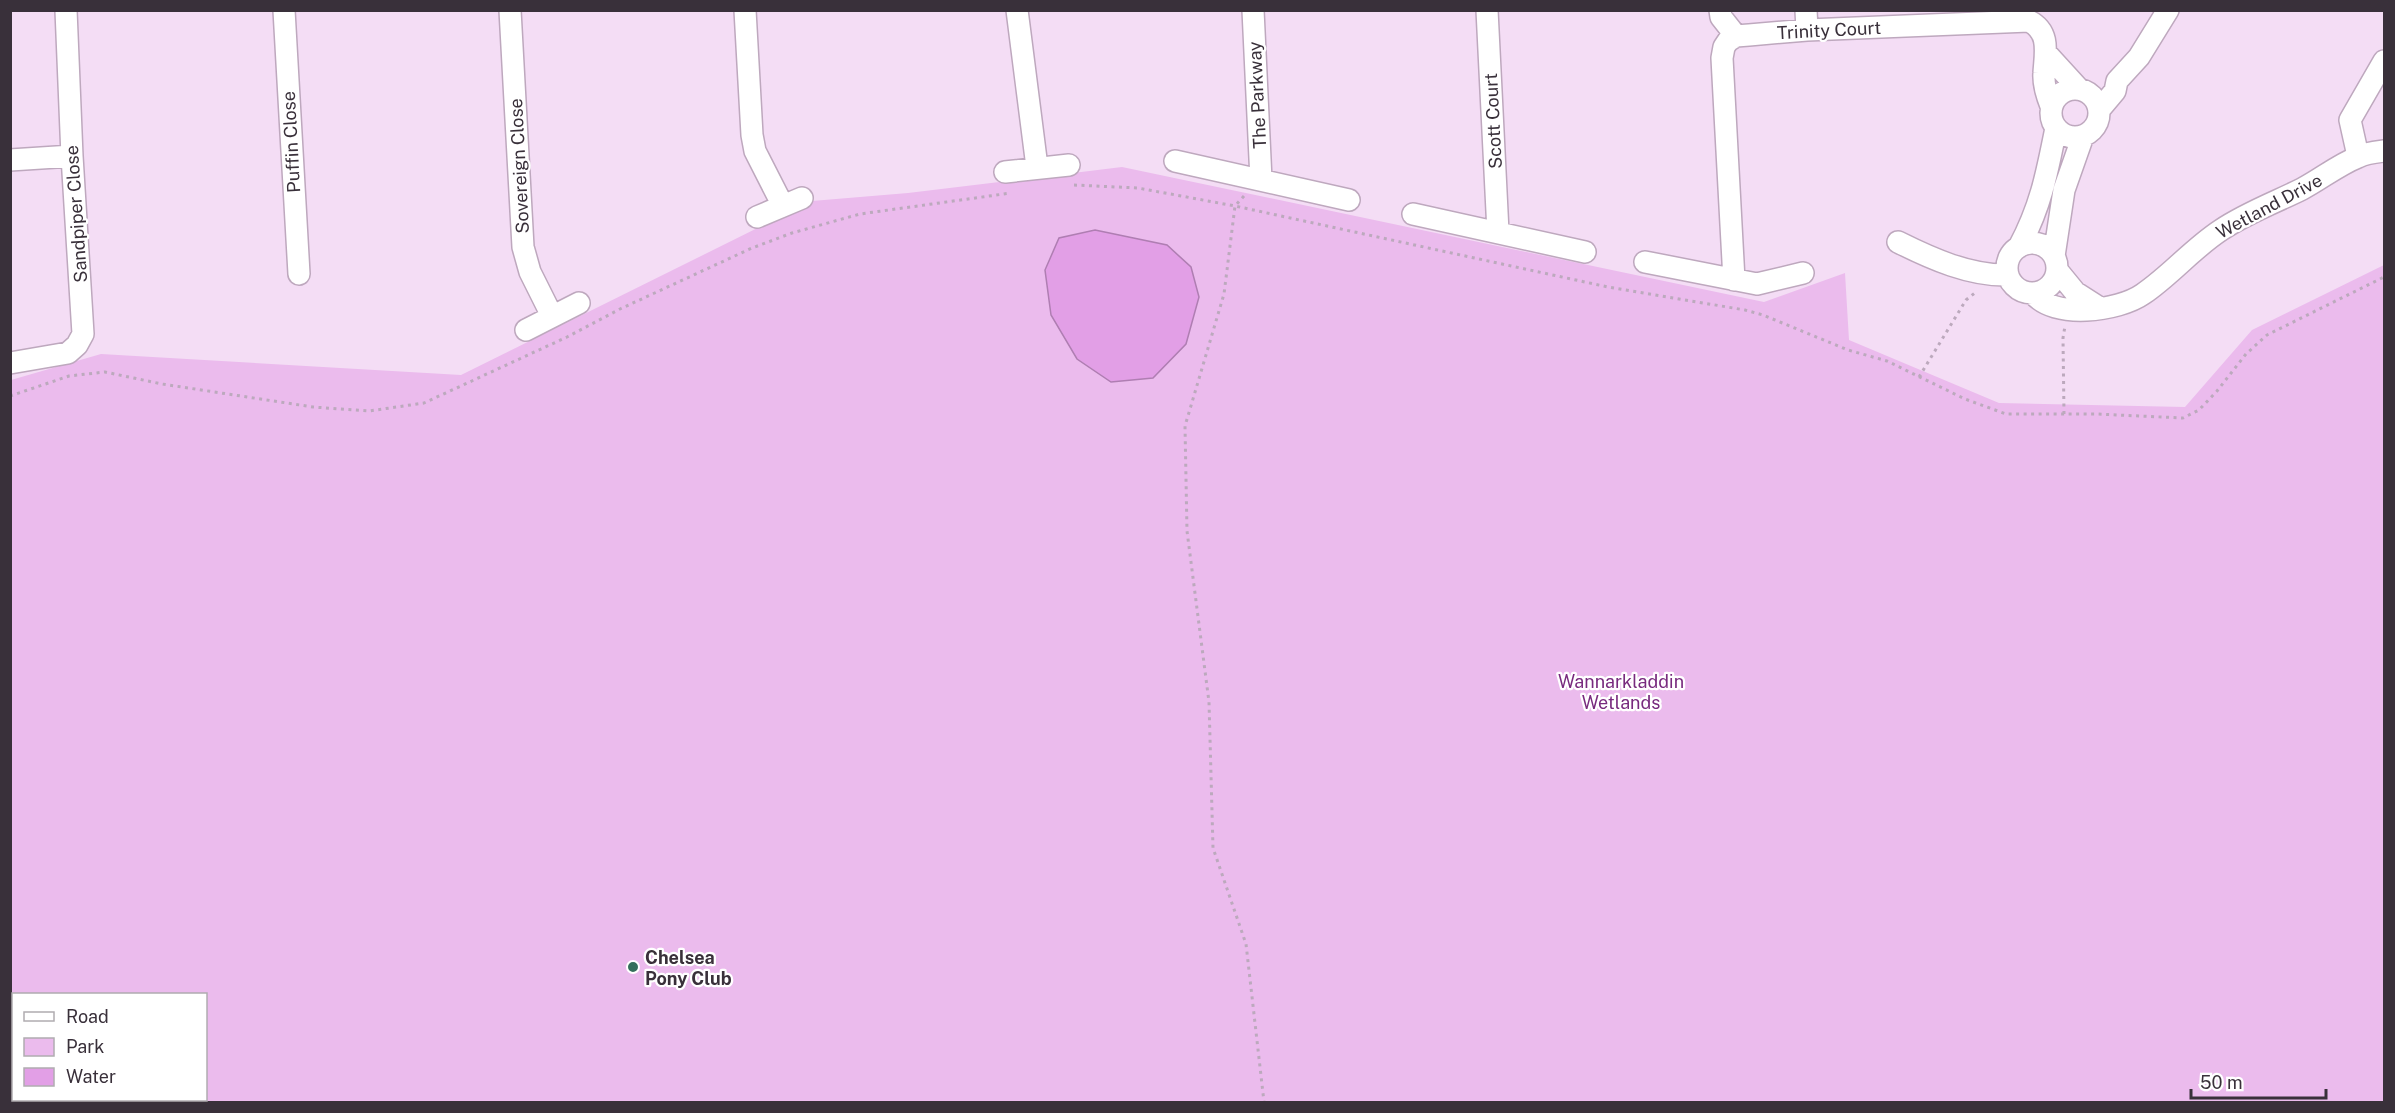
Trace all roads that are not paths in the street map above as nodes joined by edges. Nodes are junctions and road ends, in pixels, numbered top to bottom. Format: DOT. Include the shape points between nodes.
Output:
graph roads {
  1 [pos="66,10"];
  2 [pos="284,10"];
  3 [pos="510,10"];
  4 [pos="746,10"];
  5 [pos="1017,10"];
  6 [pos="1253,10"];
  7 [pos="1487,10"];
  8 [pos="1720,10"];
  9 [pos="2168,10"];
  10 [pos="2032,16"];
  11 [pos="1806,20"];
  12 [pos="1736,36"];
  13 [pos="2047,54"];
  14 [pos="2385,62"];
  15 [pos="2117,81"];
  16 [pos="2082,89"];
  17 [pos="2052,106"];
  18 [pos="2099,110"];
  19 [pos="2055,128"];
  20 [pos="2083,136"];
  21 [pos="2385,151"];
  22 [pos="72,156"];
  23 [pos="2358,156"];
  24 [pos="10,160"];
  25 [pos="1175,161"];
  26 [pos="1037,167"];
  27 [pos="1005,172"];
  28 [pos="1069,175"];
  29 [pos="1261,180"];
  30 [pos="1349,200"];
  31 [pos="1413,214"];
  32 [pos="757,218"];
  33 [pos="1498,232"];
  34 [pos="1898,242"];
  35 [pos="2019,247"];
  36 [pos="1585,252"];
  37 [pos="1645,262"];
  38 [pos="2056,263"];
  39 [pos="1803,273"];
  40 [pos="299,274"];
  41 [pos="2008,275"];
  42 [pos="1734,280"];
  43 [pos="2032,293"];
  44 [pos="579,303"];
  45 [pos="2100,308"];
  46 [pos="552,316"];
  47 [pos="526,330"];
  48 [pos="10,363"];
  1 -- 22 [label="street, Sandpiper Close"];
  2 -- 40 [label="street, Puffin Close"];
  3 -- 46 [label="street, Sovereign Close" via="523,247 530,272"];
  4 -- 32 [label="street" via="755,151 792,202"];
  5 -- 26 [label="street"];
  6 -- 29 [label="street, The Parkway"];
  7 -- 33 [label="street, Scott Court"];
  8 -- 12 [label="street"];
  9 -- 15 [label="street" via="2139,57"];
  10 -- 11 [label="street, Trinity Court"];
  10 -- 13 [label="street"];
  11 -- 12 [label="street, Trinity Court"];
  12 -- 42 [label="street" via="1724,47 1722,58"];
  13 -- 16 [label="street"];
  13 -- 17 [label="street" via="2044,74"];
  14 -- 23 [label="street" via="2350,120"];
  15 -- 16 [label="street"];
  15 -- 18 [label="street" via="2115,91"];
  16 -- 17 [label="street" via="2065,90"];
  16 -- 18 [label="street" via="2095,98"];
  17 -- 19 [label="street"];
  18 -- 20 [label="street" via="2096,126"];
  19 -- 20 [label="street" via="2071,137"];
  19 -- 35 [label="street" via="2046,179"];
  20 -- 38 [label="street" via="2064,190"];
  21 -- 23 [label="street, Wetland Drive"];
  22 -- 24 [label="street"];
  22 -- 48 [label="street, Sandpiper Close" via="84,334 68,353"];
  23 -- 45 [label="street, Wetland Drive" via="2312,184 2223,228 2141,296"];
  25 -- 29 [label="street"];
  26 -- 27 [label="street"];
  26 -- 28 [label="street"];
  29 -- 30 [label="street"];
  31 -- 33 [label="street"];
  33 -- 36 [label="street"];
  34 -- 41 [label="street" via="1955,266 1990,275"];
  35 -- 38 [label="street" via="2042,245"];
  35 -- 41 [label="street" via="2009,259"];
  37 -- 42 [label="street"];
  38 -- 43 [label="street" via="2052,284"];
  38 -- 45 [label="street" via="2077,294"];
  39 -- 42 [label="street" via="1762,284"];
  41 -- 43 [label="street" via="2017,288"];
  43 -- 45 [label="street, Wetland Drive" via="2041,302 2057,308"];
  44 -- 46 [label="street"];
  46 -- 47 [label="street"];
}
